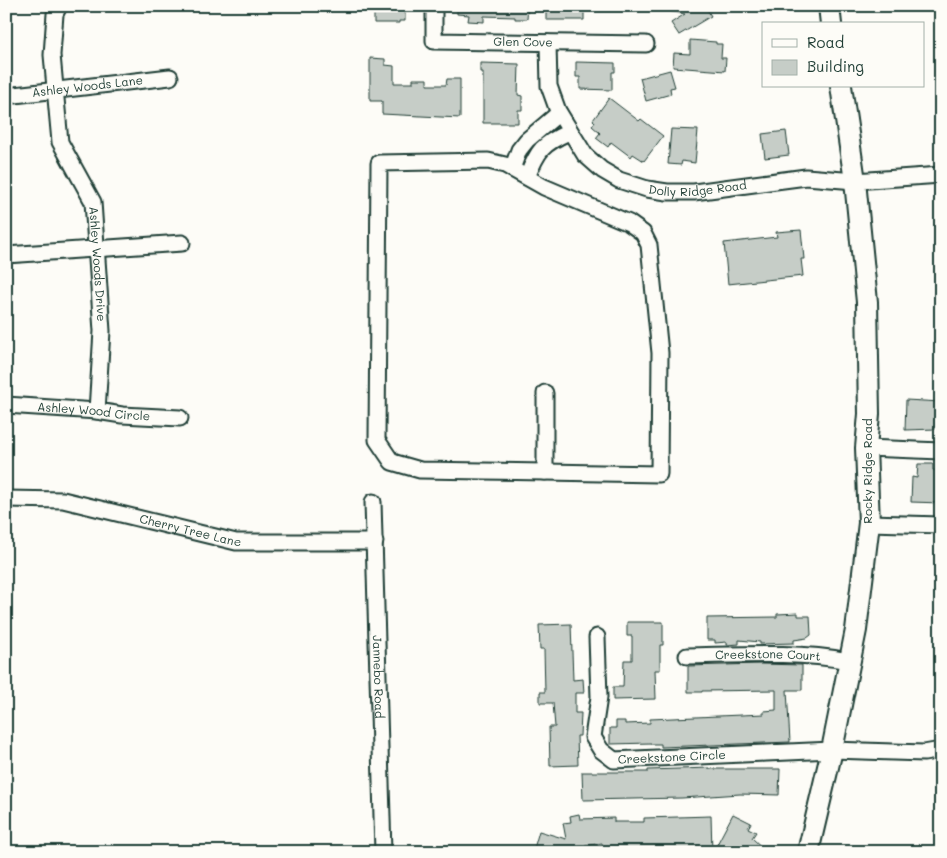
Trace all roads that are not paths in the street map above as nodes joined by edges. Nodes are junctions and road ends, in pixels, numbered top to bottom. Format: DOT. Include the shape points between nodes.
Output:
graph roads {
  1 [pos="59,6"];
  2 [pos="434,6"];
  3 [pos="829,6"];
  4 [pos="831,22"];
  5 [pos="548,43"];
  6 [pos="646,44"];
  7 [pos="170,77"];
  8 [pos="841,88"];
  9 [pos="55,91"];
  10 [pos="6,96"];
  11 [pos="559,113"];
  12 [pos="569,132"];
  13 [pos="512,169"];
  14 [pos="941,175"];
  15 [pos="527,177"];
  16 [pos="855,181"];
  17 [pos="182,244"];
  18 [pos="97,250"];
  19 [pos="6,255"];
  20 [pos="545,393"];
  21 [pos="6,405"];
  22 [pos="97,411"];
  23 [pos="180,418"];
  24 [pos="866,448"];
  25 [pos="941,451"];
  26 [pos="545,472"];
  27 [pos="6,499"];
  28 [pos="373,502"];
  29 [pos="869,523"];
  30 [pos="941,525"];
  31 [pos="375,542"];
  32 [pos="597,637"];
  33 [pos="687,656"];
  34 [pos="850,661"];
  35 [pos="832,750"];
  36 [pos="941,750"];
  37 [pos="383,852"];
  38 [pos="808,852"];
  1 -- 9 [label="street, Ashley Woods Drive" via="55,14 52,55"];
  2 -- 5 [label="street, Glen Cove" via="434,41"];
  3 -- 4 [label="main road"];
  5 -- 6 [label="street, Glen Cove"];
  5 -- 11 [label="street, Dolly Ridge Road" via="550,86"];
  7 -- 9 [label="street, Ashley Woods Lane"];
  8 -- 16 [label="main road, Rocky Ridge Road"];
  9 -- 10 [label="street, Ashley Woods Lane"];
  9 -- 18 [label="street, Ashley Woods Drive" via="60,142 93,202"];
  11 -- 12 [label="street, Dolly Ridge Road"];
  11 -- 13 [label="street" via="519,150"];
  12 -- 15 [label="street" via="549,141 534,158"];
  12 -- 16 [label="street, Dolly Ridge Road" via="585,155 602,170 619,180 647,189 694,192 806,177"];
  13 -- 15 [label="street"];
  13 -- 26 [label="street" via="488,161 379,163 377,440 392,462 420,470"];
  14 -- 16 [label="street, Dolly Ridge Road"];
  15 -- 26 [label="street" via="629,223 643,233 649,245 660,353 659,474"];
  16 -- 24 [label="main road, Rocky Ridge Road" via="867,302"];
  17 -- 18 [label="street"];
  18 -- 19 [label="street"];
  18 -- 22 [label="street, Ashley Woods Drive" via="102,331"];
  20 -- 26 [label="street"];
  21 -- 22 [label="street, Ashley Wood Circle"];
  22 -- 23 [label="street, Ashley Wood Circle"];
  24 -- 25 [label="street"];
  24 -- 29 [label="main road, Rocky Ridge Road"];
  27 -- 31 [label="street, Cherry Tree Lane" via="63,500 236,542"];
  28 -- 31 [label="street, Jannebo Road"];
  29 -- 30 [label="street"];
  29 -- 34 [label="main road, Rocky Ridge Road"];
  31 -- 37 [label="street, Jannebo Road"];
  32 -- 35 [label="street, Creekstone Circle" via="599,697 592,737 614,760"];
  33 -- 34 [label="street, Creekstone Court" via="812,655"];
  34 -- 35 [label="main road, Rocky Ridge Road"];
  35 -- 36 [label="street" via="924,753"];
  35 -- 38 [label="main road, Rocky Ridge Road"];
}
